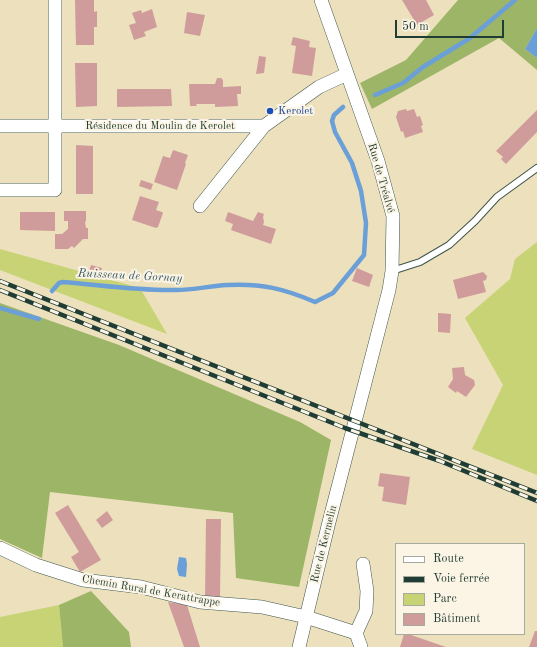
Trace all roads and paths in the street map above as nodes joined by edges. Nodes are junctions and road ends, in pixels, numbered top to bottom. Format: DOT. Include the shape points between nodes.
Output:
graph roads {
  1 [pos="56,0"];
  2 [pos="322,0"];
  3 [pos="347,74"];
  4 [pos="0,126"];
  5 [pos="56,126"];
  6 [pos="264,126"];
  7 [pos="537,168"];
  8 [pos="0,190"];
  9 [pos="200,206"];
  10 [pos="392,271"];
  11 [pos="359,409"];
  12 [pos="0,548"];
  13 [pos="363,564"];
  14 [pos="306,617"];
  15 [pos="356,633"];
  16 [pos="299,647"];
  17 [pos="361,647"];
  1 -- 5 [label="street"];
  2 -- 3 [label="street, Rue de Tréalvé"];
  3 -- 6 [label="street" via="319,87"];
  3 -- 10 [label="street, Rue de Tréalvé" via="378,161 393,216"];
  4 -- 5 [label="street, Résidence du Moulin de Kerolet"];
  5 -- 6 [label="street, Résidence du Moulin de Kerolet"];
  5 -- 8 [label="street" via="55,190"];
  6 -- 9 [label="street"];
  7 -- 10 [label="lane" via="497,197 449,245 420,262"];
  10 -- 11 [label="street, Rue de Tréalvé"];
  11 -- 14 [label="street, Rue de Kermelin"];
  12 -- 14 [label="street, Chemin Rural de Kerattrappe" via="36,565 83,580 141,587 200,602 262,606"];
  13 -- 15 [label="street" via="367,591 366,611"];
  14 -- 15 [label="street, Chemin Rural de Kerattrappe"];
  14 -- 16 [label="street, Rue de Kermelin"];
  15 -- 17 [label="street"];
}
